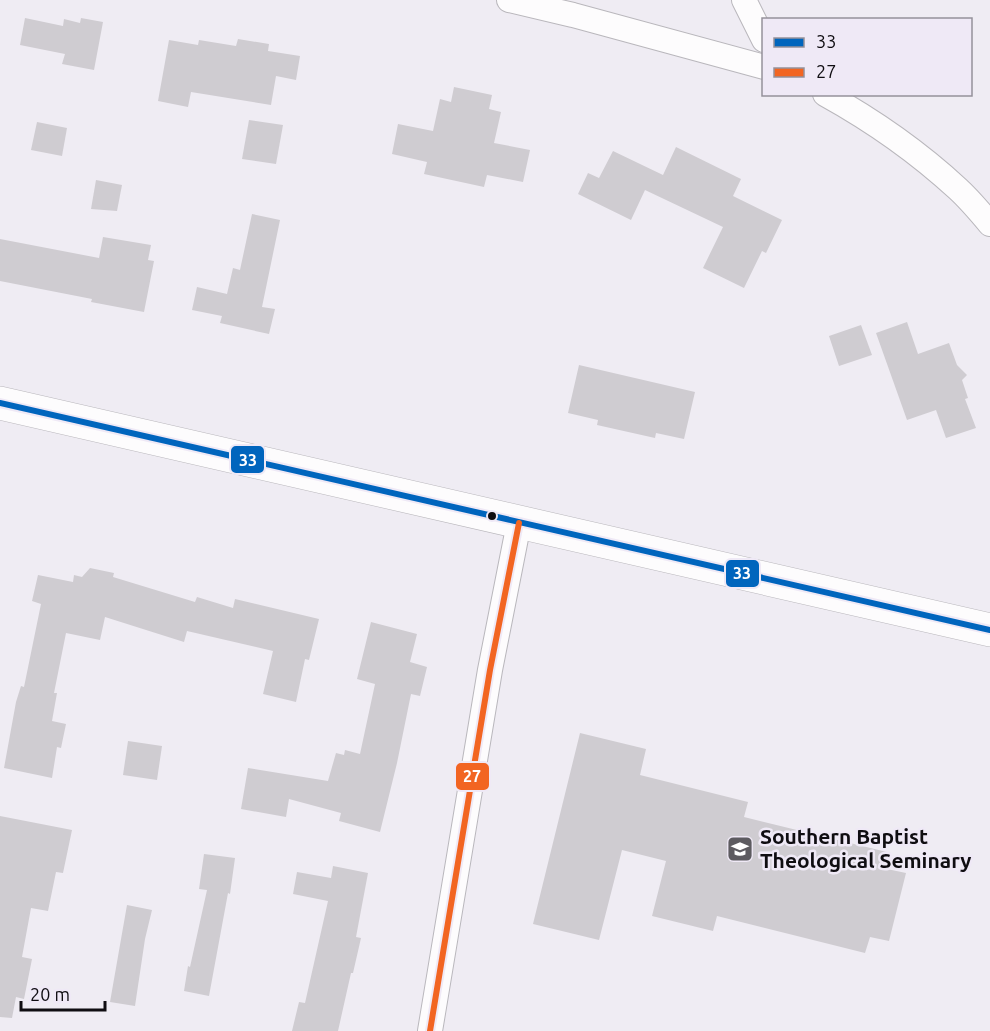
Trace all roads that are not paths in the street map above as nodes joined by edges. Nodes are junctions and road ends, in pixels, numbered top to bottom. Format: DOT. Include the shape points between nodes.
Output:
graph roads {
  1 [pos="508,0"];
  2 [pos="744,0"];
  3 [pos="762,36"];
  4 [pos="762,66"];
  5 [pos="829,96"];
  6 [pos="990,224"];
  7 [pos="0,403"];
  8 [pos="519,523"];
  9 [pos="990,630"];
  10 [pos="430,1031"];
  1 -- 4 [label="street"];
  2 -- 3 [label="street"];
  5 -- 6 [label="street" via="923,159 960,190"];
  7 -- 8 [label="main road"];
  8 -- 9 [label="main road"];
  8 -- 10 [label="street" via="472,770"];
}
